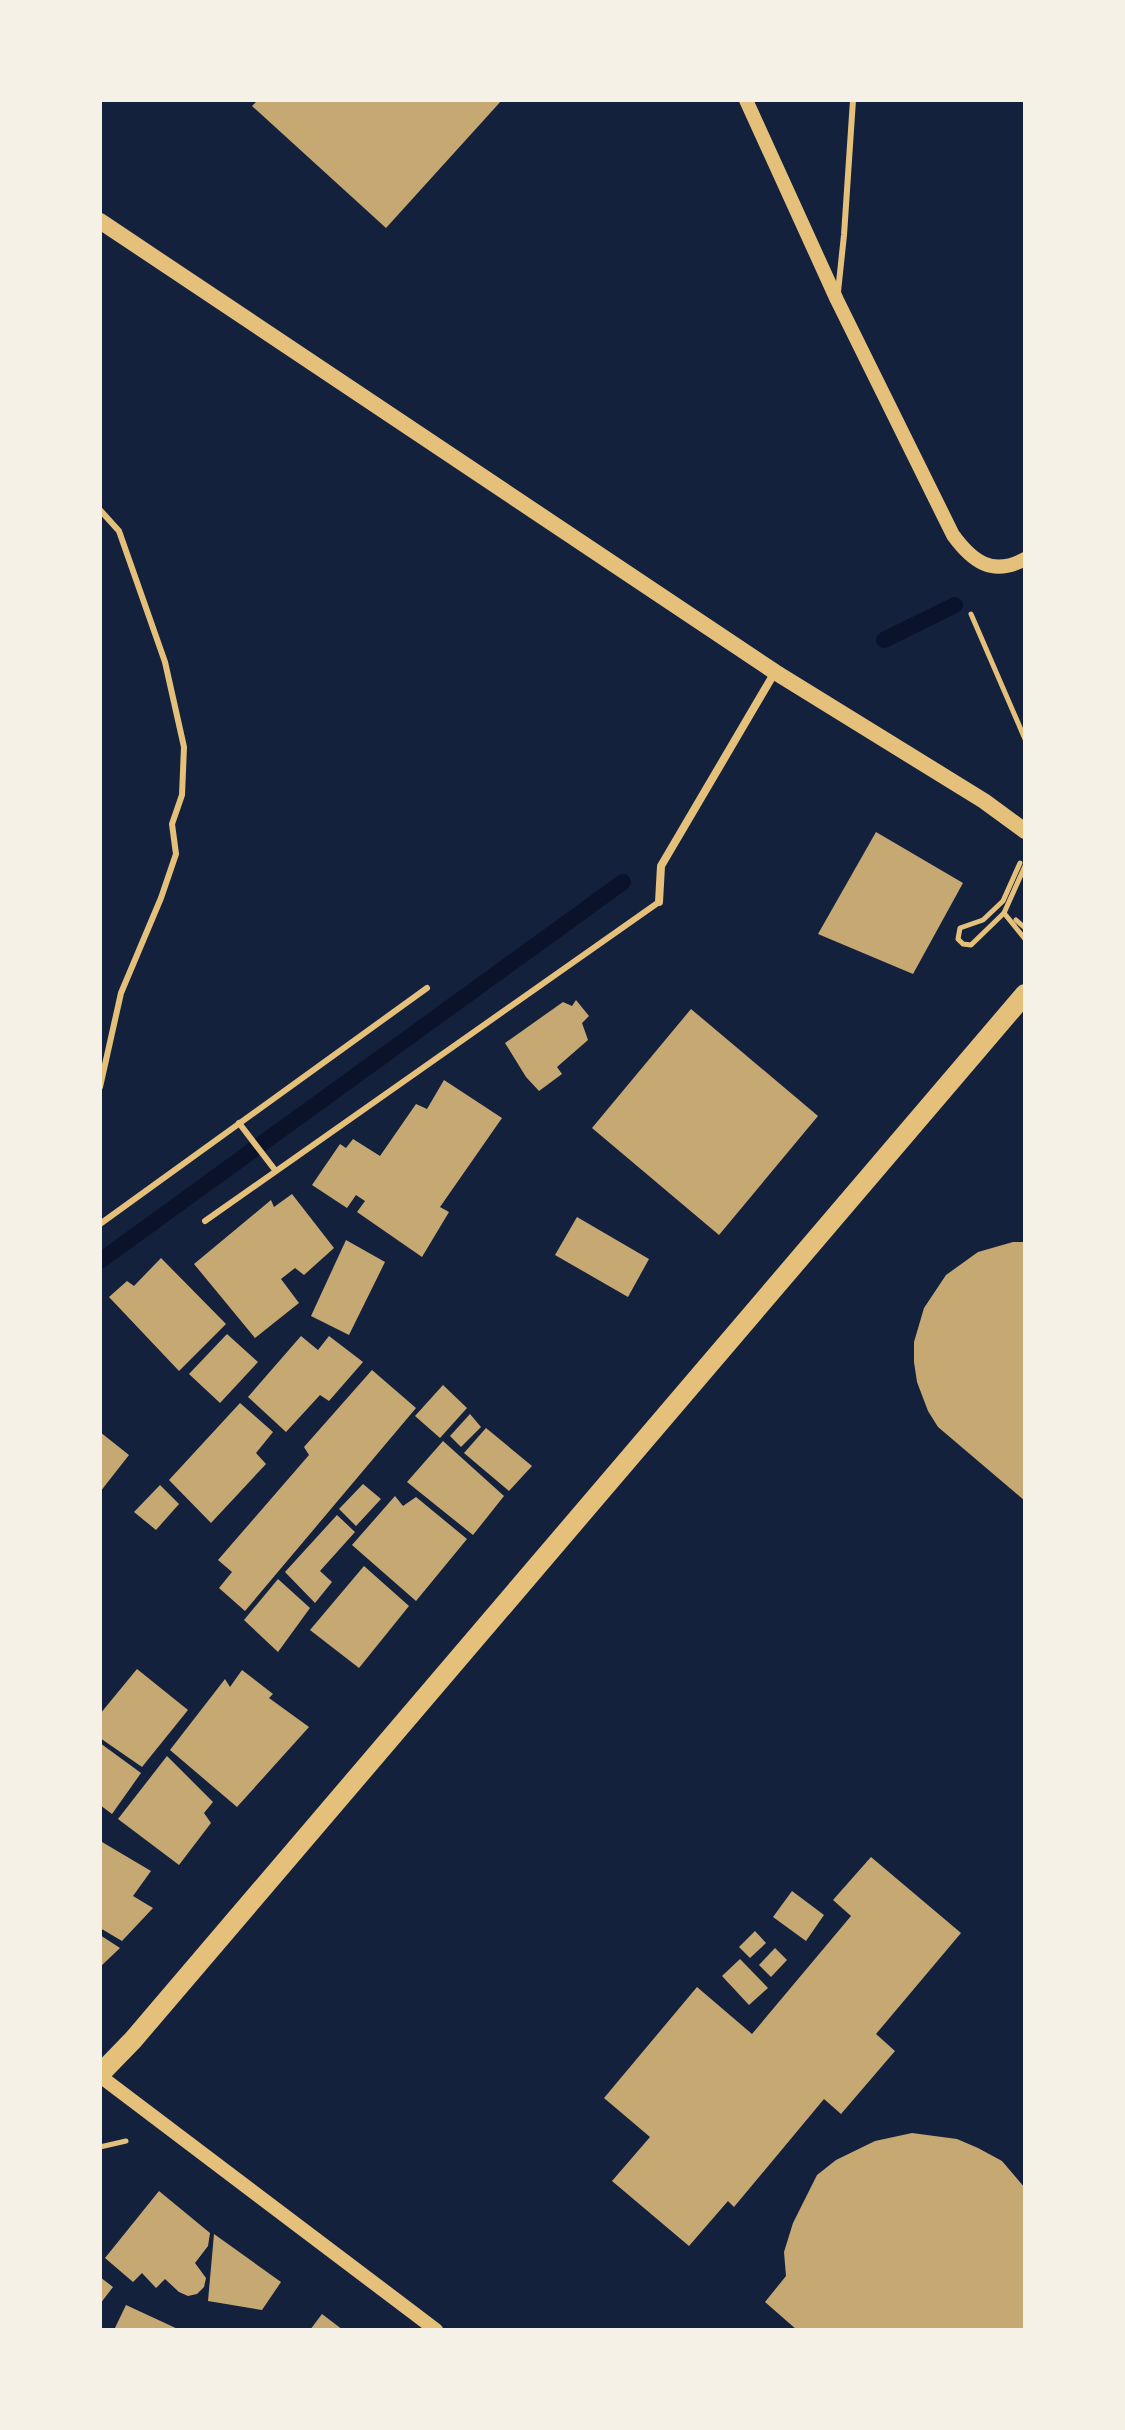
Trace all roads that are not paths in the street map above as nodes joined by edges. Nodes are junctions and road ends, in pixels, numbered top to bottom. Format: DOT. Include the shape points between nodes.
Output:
graph roads {
  1 [pos="746,100"];
  2 [pos="853,100"];
  3 [pos="100,221"];
  4 [pos="837,300"];
  5 [pos="100,510"];
  6 [pos="1025,559"];
  7 [pos="775,672"];
  8 [pos="1025,831"];
  9 [pos="659,902"];
  10 [pos="427,988"];
  11 [pos="1025,994"];
  12 [pos="100,1087"];
  13 [pos="239,1123"];
  14 [pos="275,1170"];
  15 [pos="205,1221"];
  16 [pos="100,1224"];
  17 [pos="100,2075"];
  18 [pos="436,2330"];
  1 -- 4 [label="street"];
  2 -- 4 [label="lane"];
  3 -- 7 [label="main road"];
  4 -- 6 [label="street" via="953,535 982,563 1000,568"];
  5 -- 12 [label="lane" via="119,531 165,662 184,747 182,795 172,824 176,854 121,993"];
  7 -- 8 [label="main road"];
  7 -- 9 [label="street" via="661,866"];
  9 -- 14 [label="lane"];
  10 -- 13 [label="lane"];
  11 -- 17 [label="main road"];
  13 -- 14 [label="lane"];
  13 -- 16 [label="lane"];
  14 -- 15 [label="lane"];
  17 -- 18 [label="street"];
}
